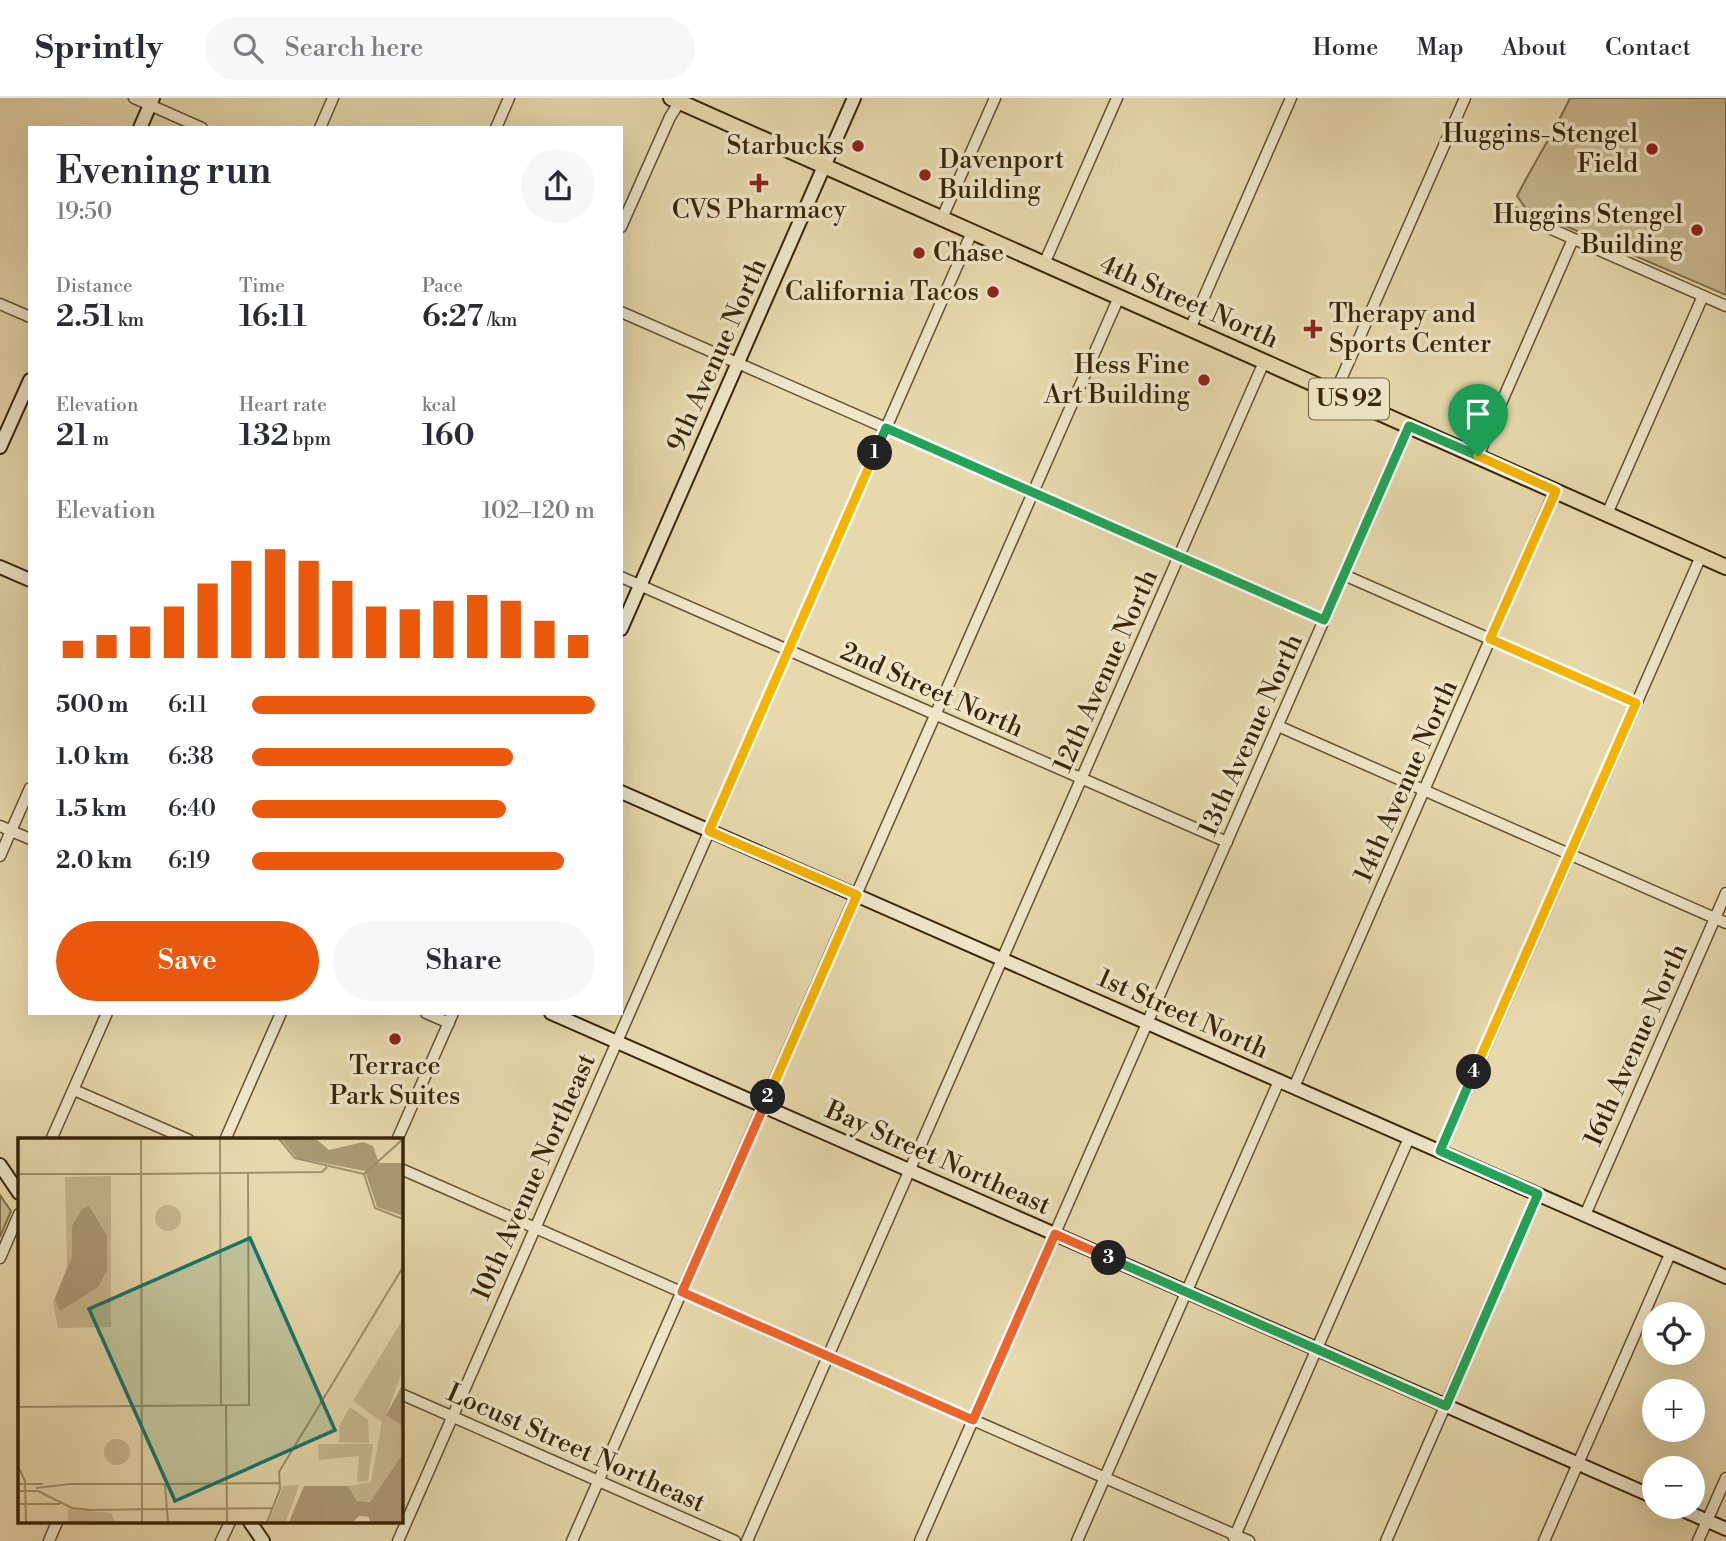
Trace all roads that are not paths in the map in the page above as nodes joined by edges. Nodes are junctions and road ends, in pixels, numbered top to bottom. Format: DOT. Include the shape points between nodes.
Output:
graph roads {
  1 [pos="134,98"];
  2 [pos="333,98"];
  3 [pos="509,98"];
  4 [pos="854,98"];
  5 [pos="995,98"];
  6 [pos="1117,98"];
  7 [pos="1291,98"];
  8 [pos="1465,98"];
  9 [pos="677,99"];
  10 [pos="152,102"];
  11 [pos="141,126"];
  12 [pos="198,126"];
  13 [pos="321,126"];
  14 [pos="497,126"];
  15 [pos="825,166"];
  16 [pos="1506,209"];
  17 [pos="942,218"];
  18 [pos="623,223"];
  19 [pos="972,232"];
  20 [pos="1573,239"];
  21 [pos="1044,264"];
  22 [pos="1703,296"];
  23 [pos="1119,297"];
  24 [pos="0,304"];
  25 [pos="1726,306"];
  26 [pos="623,313"];
  27 [pos="28,316"];
  28 [pos="1190,328"];
  29 [pos="1264,362"];
  30 [pos="738,363"];
  31 [pos="28,384"];
  32 [pos="1335,393"];
  33 [pos="1409,426"];
  34 [pos="886,428"];
  35 [pos="0,447"];
  36 [pos="1478,456"];
  37 [pos="1556,491"];
  38 [pos="1034,492"];
  39 [pos="1607,514"];
  40 [pos="1179,556"];
  41 [pos="1701,556"];
  42 [pos="0,567"];
  43 [pos="1726,567"];
  44 [pos="1344,575"];
  45 [pos="623,578"];
  46 [pos="28,579"];
  47 [pos="641,585"];
  48 [pos="1324,620"];
  49 [pos="623,625"];
  50 [pos="1490,639"];
  51 [pos="789,650"];
  52 [pos="1636,703"];
  53 [pos="936,715"];
  54 [pos="1278,726"];
  55 [pos="1082,779"];
  56 [pos="1424,791"];
  57 [pos="28,793"];
  58 [pos="623,793"];
  59 [pos="0,826"];
  60 [pos="11,831"];
  61 [pos="709,831"];
  62 [pos="28,838"];
  63 [pos="1227,842"];
  64 [pos="1570,855"];
  65 [pos="0,856"];
  66 [pos="1726,893"];
  67 [pos="857,895"];
  68 [pos="1715,918"];
  69 [pos="1726,923"];
  70 [pos="1002,959"];
  71 [pos="106,1015"];
  72 [pos="280,1015"];
  73 [pos="556,1015"];
  74 [pos="451,1018"];
  75 [pos="1147,1023"];
  76 [pos="617,1042"];
  77 [pos="1279,1081"];
  78 [pos="1294,1087"];
  79 [pos="74,1090"];
  80 [pos="764,1107"];
  81 [pos="52,1138"];
  82 [pos="184,1138"];
  83 [pos="226,1138"];
  84 [pos="398,1138"];
  85 [pos="1409,1138"];
  86 [pos="1440,1151"];
  87 [pos="0,1165"];
  88 [pos="402,1169"];
  89 [pos="910,1171"];
  90 [pos="18,1192"];
  91 [pos="1538,1194"];
  92 [pos="1585,1215"];
  93 [pos="18,1216"];
  94 [pos="535,1228"];
  95 [pos="1055,1234"];
  96 [pos="1671,1252"];
  97 [pos="0,1258"];
  98 [pos="1726,1277"];
  99 [pos="682,1292"];
  100 [pos="1186,1292"];
  101 [pos="1317,1349"];
  102 [pos="828,1356"];
  103 [pos="402,1394"];
  104 [pos="1446,1406"];
  105 [pos="452,1417"];
  106 [pos="973,1420"];
  107 [pos="1578,1464"];
  108 [pos="1105,1478"];
  109 [pos="1726,1478"];
  110 [pos="600,1481"];
  111 [pos="1642,1492"];
  112 [pos="1703,1519"];
  113 [pos="1707,1521"];
  114 [pos="56,1524"];
  115 [pos="229,1524"];
  116 [pos="251,1524"];
  117 [pos="1726,1529"];
  118 [pos="1234,1538"];
  119 [pos="49,1541"];
  120 [pos="221,1541"];
  121 [pos="263,1541"];
  122 [pos="398,1541"];
  123 [pos="572,1541"];
  124 [pos="735,1541"];
  125 [pos="747,1541"];
  126 [pos="920,1541"];
  127 [pos="1077,1541"];
  128 [pos="1249,1541"];
  129 [pos="1386,1541"];
  130 [pos="1544,1541"];
  131 [pos="1698,1541"];
  1 -- 10 [label="street"];
  2 -- 13 [label="street"];
  3 -- 14 [label="street"];
  4 -- 15 [label="street, 9th Avenue North"];
  5 -- 17 [label="street"];
  6 -- 21 [label="street"];
  7 -- 28 [label="street"];
  8 -- 32 [label="street"];
  9 -- 15 [label="main road, 4th Street North / US 92"];
  9 -- 18 [label="street"];
  10 -- 11 [label="street"];
  10 -- 12 [label="street"];
  15 -- 17 [label="main road, 4th Street North / US 92"];
  15 -- 30 [label="street, 9th Avenue North"];
  16 -- 20 [label="street"];
  17 -- 19 [label="main road, 4th Street North / US 92"];
  19 -- 21 [label="main road, 4th Street North / US 92"];
  19 -- 34 [label="street, 10th Avenue Northeast"];
  20 -- 22 [label="street"];
  20 -- 36 [label="street"];
  21 -- 23 [label="main road, 4th Street North / US 92"];
  22 -- 25 [label="street"];
  22 -- 39 [label="street"];
  23 -- 28 [label="main road, 4th Street North / US 92"];
  23 -- 38 [label="street"];
  24 -- 27 [label="street"];
  26 -- 30 [label="street"];
  28 -- 29 [label="main road, 4th Street North / US 92"];
  29 -- 32 [label="main road, 4th Street North / US 92"];
  29 -- 40 [label="street, 12th Avenue North"];
  30 -- 34 [label="street"];
  30 -- 47 [label="street, 9th Avenue North"];
  31 -- 35 [label="street"];
  32 -- 33 [label="main road, 4th Street North / US 92"];
  33 -- 36 [label="main road, 4th Street North / US 92"];
  33 -- 44 [label="street, 13th Avenue North"];
  34 -- 38 [label="street"];
  34 -- 51 [label="street, 10th Avenue Northeast"];
  36 -- 37 [label="main road, 4th Street North / US 92"];
  37 -- 39 [label="main road, 4th Street North / US 92"];
  37 -- 50 [label="street, 14th Avenue North"];
  38 -- 40 [label="street"];
  38 -- 53 [label="street"];
  39 -- 41 [label="main road, 4th Street North / US 92"];
  40 -- 48 [label="street"];
  40 -- 55 [label="street, 12th Avenue North"];
  41 -- 43 [label="main road, 4th Street North / US 92"];
  41 -- 52 [label="street"];
  42 -- 46 [label="street"];
  44 -- 48 [label="street, 13th Avenue North"];
  44 -- 50 [label="street"];
  45 -- 47 [label="street, 2nd Street North"];
  47 -- 49 [label="street, 9th Avenue North"];
  47 -- 51 [label="street, 2nd Street North"];
  48 -- 54 [label="street, 13th Avenue North"];
  50 -- 52 [label="street"];
  50 -- 56 [label="street, 14th Avenue North"];
  51 -- 53 [label="street, 2nd Street North"];
  51 -- 61 [label="street, 10th Avenue Northeast"];
  52 -- 64 [label="street"];
  53 -- 55 [label="street, 2nd Street North"];
  53 -- 67 [label="street"];
  54 -- 56 [label="street"];
  54 -- 63 [label="street, 13th Avenue North"];
  55 -- 63 [label="street, 2nd Street North"];
  55 -- 70 [label="street, 12th Avenue North"];
  56 -- 64 [label="street"];
  56 -- 78 [label="street, 14th Avenue North"];
  57 -- 60 [label="street"];
  58 -- 61 [label="street, 1st Street North"];
  59 -- 60 [label="street"];
  60 -- 62 [label="street"];
  60 -- 65 [label="street"];
  61 -- 67 [label="street, 1st Street North"];
  61 -- 76 [label="street, 10th Avenue Northeast"];
  63 -- 75 [label="street, 13th Avenue North"];
  64 -- 68 [label="street"];
  64 -- 86 [label="street"];
  66 -- 68 [label="street, 16th Avenue North"];
  67 -- 70 [label="street, 1st Street North"];
  67 -- 80 [label="street"];
  68 -- 69 [label="street"];
  68 -- 92 [label="street, 16th Avenue North"];
  70 -- 75 [label="street, 1st Street North"];
  70 -- 89 [label="street, 12th Avenue North"];
  71 -- 79 [label="street"];
  72 -- 83 [label="street"];
  73 -- 76 [label="street, Bay Street Northeast"];
  74 -- 84 [label="street"];
  75 -- 77 [label="street, 1st Street North"];
  75 -- 95 [label="street, 13th Avenue North"];
  76 -- 80 [label="street, Bay Street Northeast"];
  76 -- 94 [label="street, 10th Avenue Northeast"];
  77 -- 78 [label="street, 1st Street North"];
  77 -- 100 [label="street"];
  78 -- 85 [label="street, 1st Street North"];
  79 -- 81 [label="street"];
  79 -- 82 [label="street"];
  80 -- 89 [label="street, Bay Street Northeast"];
  80 -- 99 [label="street"];
  85 -- 86 [label="street, 1st Street North"];
  85 -- 101 [label="street"];
  86 -- 91 [label="street, 1st Street North"];
  87 -- 90 [label="street"];
  88 -- 94 [label="street"];
  89 -- 95 [label="street, Bay Street Northeast"];
  89 -- 102 [label="street, 12th Avenue North"];
  91 -- 92 [label="street, 1st Street North"];
  91 -- 104 [label="street"];
  92 -- 96 [label="street, 1st Street North"];
  93 -- 97 [label="street"];
  94 -- 99 [label="street"];
  94 -- 105 [label="street, 10th Avenue Northeast"];
  95 -- 100 [label="street, Bay Street Northeast"];
  95 -- 106 [label="street, 13th Avenue North"];
  96 -- 98 [label="street, 1st Street North"];
  96 -- 107 [label="street"];
  99 -- 102 [label="street"];
  99 -- 110 [label="street"];
  100 -- 101 [label="street, Bay Street Northeast"];
  100 -- 108 [label="street"];
  101 -- 104 [label="street, Bay Street Northeast"];
  101 -- 118 [label="street"];
  102 -- 106 [label="street"];
  102 -- 125 [label="street, 12th Avenue North"];
  103 -- 105 [label="street, Locust Street Northeast"];
  104 -- 107 [label="street, Bay Street Northeast"];
  104 -- 129 [label="street"];
  105 -- 110 [label="street, Locust Street Northeast"];
  105 -- 122 [label="street, 10th Avenue Northeast"];
  106 -- 108 [label="street"];
  106 -- 126 [label="street, 13th Avenue North"];
  107 -- 111 [label="street, Bay Street Northeast"];
  107 -- 130 [label="street"];
  108 -- 118 [label="street"];
  108 -- 127 [label="street"];
  109 -- 113 [label="street"];
  110 -- 123 [label="street"];
  110 -- 124 [label="street, Locust Street Northeast"];
  112 -- 113 [label="street"];
  113 -- 117 [label="street"];
  113 -- 131 [label="street"];
  114 -- 119 [label="street"];
  115 -- 120 [label="street"];
  116 -- 121 [label="street"];
  118 -- 128 [label="street"];
}
